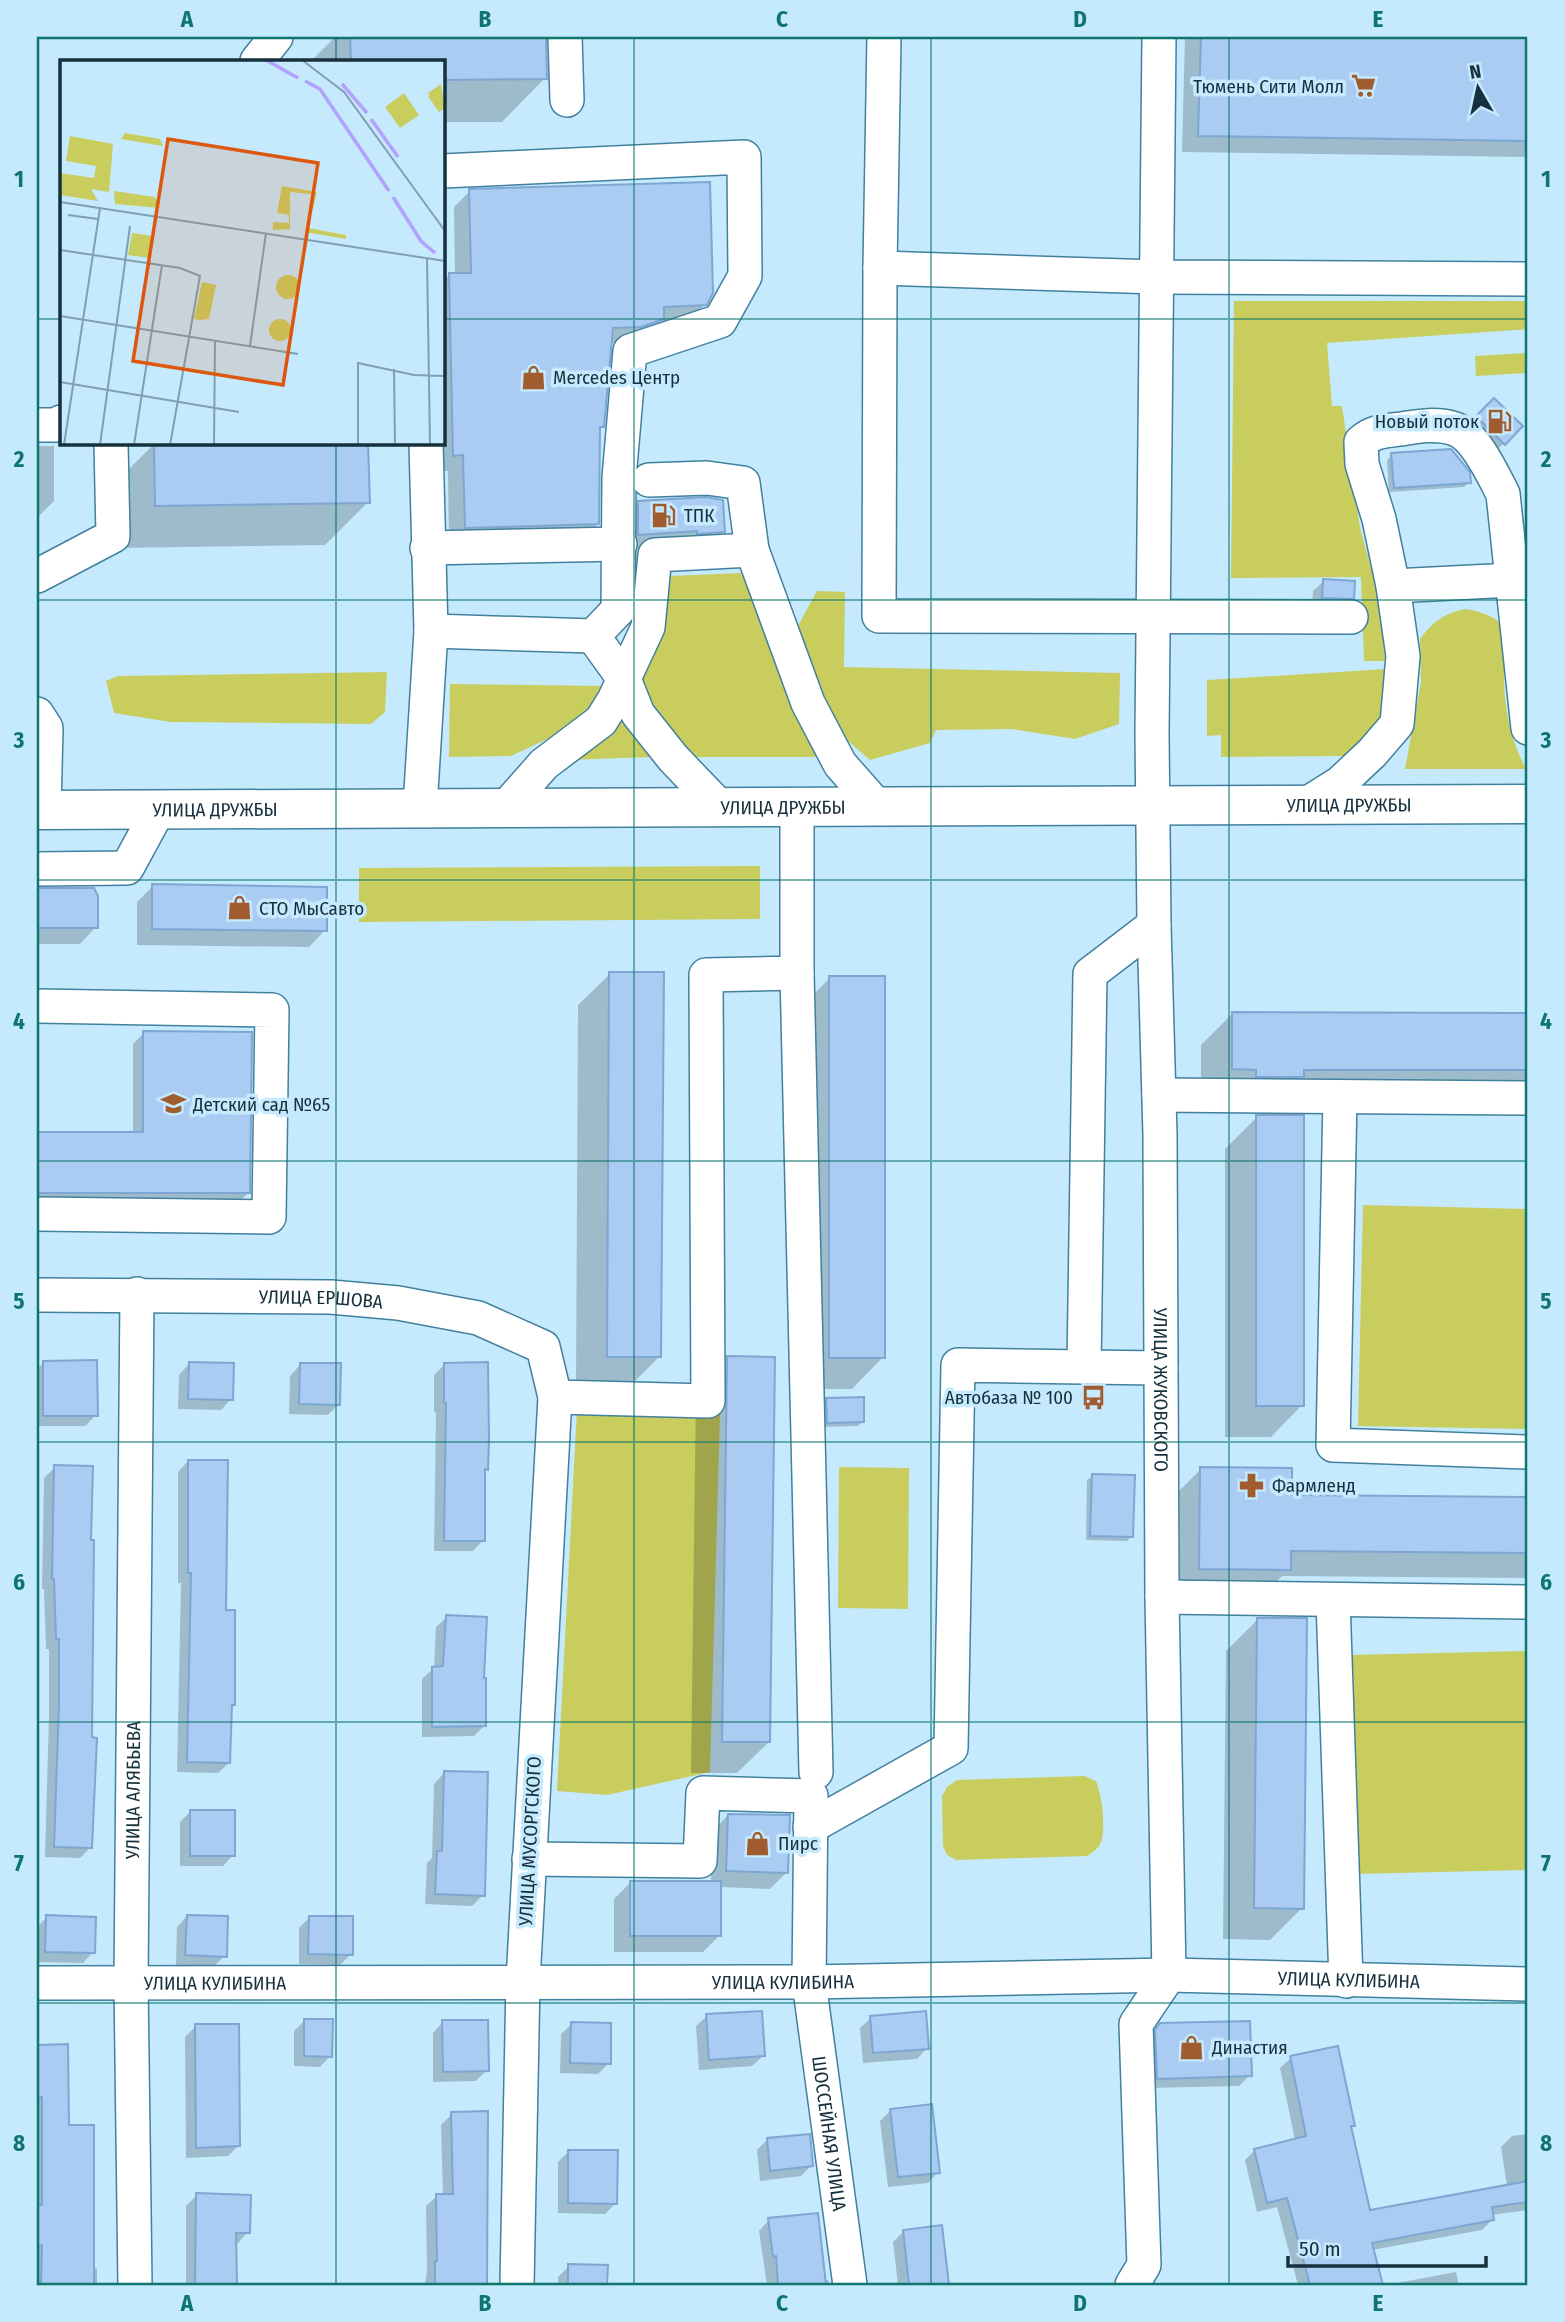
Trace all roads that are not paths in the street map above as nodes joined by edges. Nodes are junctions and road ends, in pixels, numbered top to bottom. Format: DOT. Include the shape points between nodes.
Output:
graph roads {
  1 [pos="276,37"];
  2 [pos="565,37"];
  3 [pos="884,37"];
  4 [pos="1159,37"];
  5 [pos="258,60"];
  6 [pos="567,100"];
  7 [pos="444,171"];
  8 [pos="880,268"];
  9 [pos="1157,278"];
  10 [pos="1528,279"];
  11 [pos="60,423"];
  12 [pos="37,425"];
  13 [pos="111,444"];
  14 [pos="426,444"];
  15 [pos="649,480"];
  16 [pos="620,544"];
  17 [pos="428,548"];
  18 [pos="752,550"];
  19 [pos="37,576"];
  20 [pos="1512,580"];
  21 [pos="1392,586"];
  22 [pos="1153,617"];
  23 [pos="1350,617"];
  24 [pos="431,631"];
  25 [pos="593,636"];
  26 [pos="624,679"];
  27 [pos="37,714"];
  28 [pos="1528,728"];
  29 [pos="1528,804"];
  30 [pos="1153,805"];
  31 [pos="1305,805"];
  32 [pos="719,806"];
  33 [pos="797,806"];
  34 [pos="877,806"];
  35 [pos="420,807"];
  36 [pos="506,807"];
  37 [pos="159,809"];
  38 [pos="40,810"];
  39 [pos="37,869"];
  40 [pos="1154,925"];
  41 [pos="797,973"];
  42 [pos="37,1006"];
  43 [pos="1159,1095"];
  44 [pos="1340,1097"];
  45 [pos="1528,1098"];
  46 [pos="37,1214"];
  47 [pos="137,1294"];
  48 [pos="37,1295"];
  49 [pos="1084,1367"];
  50 [pos="1161,1368"];
  51 [pos="555,1397"];
  52 [pos="1528,1452"];
  53 [pos="1162,1597"];
  54 [pos="1333,1600"];
  55 [pos="1528,1602"];
  56 [pos="816,1772"];
  57 [pos="810,1827"];
  58 [pos="529,1859"];
  59 [pos="1169,1975"];
  60 [pos="523,1981"];
  61 [pos="1346,1981"];
  62 [pos="809,1982"];
  63 [pos="37,1983"];
  64 [pos="131,1983"];
  65 [pos="1528,1984"];
  66 [pos="135,2285"];
  67 [pos="517,2285"];
  68 [pos="849,2285"];
  69 [pos="1132,2285"];
  1 -- 5 [label="street"];
  2 -- 6 [label="street"];
  3 -- 8 [label="street"];
  4 -- 9 [label="street, УЛИЦА ЖУКОВСКОГО"];
  7 -- 16 [label="street" via="744,157 745,276 720,321 630,351 619,478"];
  8 -- 9 [label="street"];
  8 -- 22 [label="street" via="879,616"];
  9 -- 10 [label="street"];
  9 -- 22 [label="street, УЛИЦА ЖУКОВСКОГО"];
  11 -- 12 [label="street"];
  13 -- 19 [label="street" via="114,536"];
  14 -- 17 [label="street"];
  15 -- 18 [label="street" via="707,478 743,483"];
  16 -- 17 [label="street"];
  16 -- 25 [label="street" via="618,610"];
  17 -- 24 [label="street"];
  18 -- 26 [label="street" via="655,555 648,627"];
  18 -- 34 [label="street" via="808,703 840,764"];
  20 -- 21 [label="street"];
  20 -- 21 [label="street" via="1503,494 1494,476 1476,447 1456,429 1424,425 1371,433 1361,442 1362,464"];
  20 -- 28 [label="street"];
  21 -- 31 [label="street" via="1403,656 1397,724 1339,783"];
  22 -- 23 [label="street"];
  22 -- 30 [label="street, УЛИЦА ЖУКОВСКОГО"];
  24 -- 25 [label="street"];
  24 -- 35 [label="street"];
  25 -- 26 [label="street"];
  26 -- 32 [label="street" via="638,713"];
  26 -- 36 [label="street" via="601,721 544,764"];
  27 -- 38 [label="street" via="46,728"];
  29 -- 31 [label="main road, УЛИЦА ДРУЖБЫ"];
  30 -- 31 [label="main road, УЛИЦА ДРУЖБЫ"];
  30 -- 34 [label="main road, УЛИЦА ДРУЖБЫ"];
  30 -- 40 [label="street, УЛИЦА ЖУКОВСКОГО"];
  32 -- 33 [label="main road, УЛИЦА ДРУЖБЫ"];
  32 -- 36 [label="main road, УЛИЦА ДРУЖБЫ"];
  33 -- 34 [label="main road, УЛИЦА ДРУЖБЫ"];
  33 -- 41 [label="street"];
  35 -- 36 [label="main road, УЛИЦА ДРУЖБЫ"];
  35 -- 37 [label="main road, УЛИЦА ДРУЖБЫ"];
  37 -- 38 [label="main road, УЛИЦА ДРУЖБЫ"];
  37 -- 39 [label="street" via="127,868"];
  40 -- 43 [label="street, УЛИЦА ЖУКОВСКОГО"];
  40 -- 49 [label="street" via="1090,974"];
  41 -- 51 [label="street" via="706,975 708,1401"];
  41 -- 56 [label="street"];
  42 -- 46 [label="street" via="272,1010 269,1217"];
  43 -- 44 [label="street"];
  43 -- 50 [label="street, УЛИЦА ЖУКОВСКОГО"];
  44 -- 45 [label="street"];
  44 -- 52 [label="street" via="1333,1446"];
  47 -- 48 [label="street, УЛИЦА ЕРШОВА"];
  47 -- 51 [label="street, УЛИЦА ЕРШОВА" via="331,1297 398,1303 478,1318 543,1347"];
  47 -- 64 [label="street, УЛИЦА АЛЯБЬЕВА"];
  49 -- 50 [label="street"];
  49 -- 57 [label="street" via="958,1365 951,1748"];
  50 -- 53 [label="street, УЛИЦА ЖУКОВСКОГО"];
  51 -- 58 [label="street, УЛИЦА МУСОРГСКОГО"];
  53 -- 54 [label="street"];
  53 -- 59 [label="street, УЛИЦА ЖУКОВСКОГО"];
  54 -- 55 [label="street"];
  54 -- 61 [label="street"];
  57 -- 58 [label="street, ШОССЕЙНАЯ УЛИЦА" via="811,1796 702,1793 700,1861"];
  57 -- 62 [label="street, ШОССЕЙНАЯ УЛИЦА"];
  58 -- 60 [label="street, УЛИЦА МУСОРГСКОГО"];
  59 -- 61 [label="street, УЛИЦА КУЛИБИНА"];
  59 -- 62 [label="street, УЛИЦА КУЛИБИНА"];
  59 -- 69 [label="street" via="1136,2024 1144,2265"];
  60 -- 62 [label="street, УЛИЦА КУЛИБИНА"];
  60 -- 64 [label="street, УЛИЦА КУЛИБИНА"];
  60 -- 67 [label="street, УЛИЦА МУСОРГСКОГО"];
  61 -- 65 [label="street, УЛИЦА КУЛИБИНА"];
  62 -- 68 [label="street, ШОССЕЙНАЯ УЛИЦА"];
  63 -- 64 [label="street, УЛИЦА КУЛИБИНА"];
  64 -- 66 [label="street, УЛИЦА АЛЯБЬЕВА"];
}
